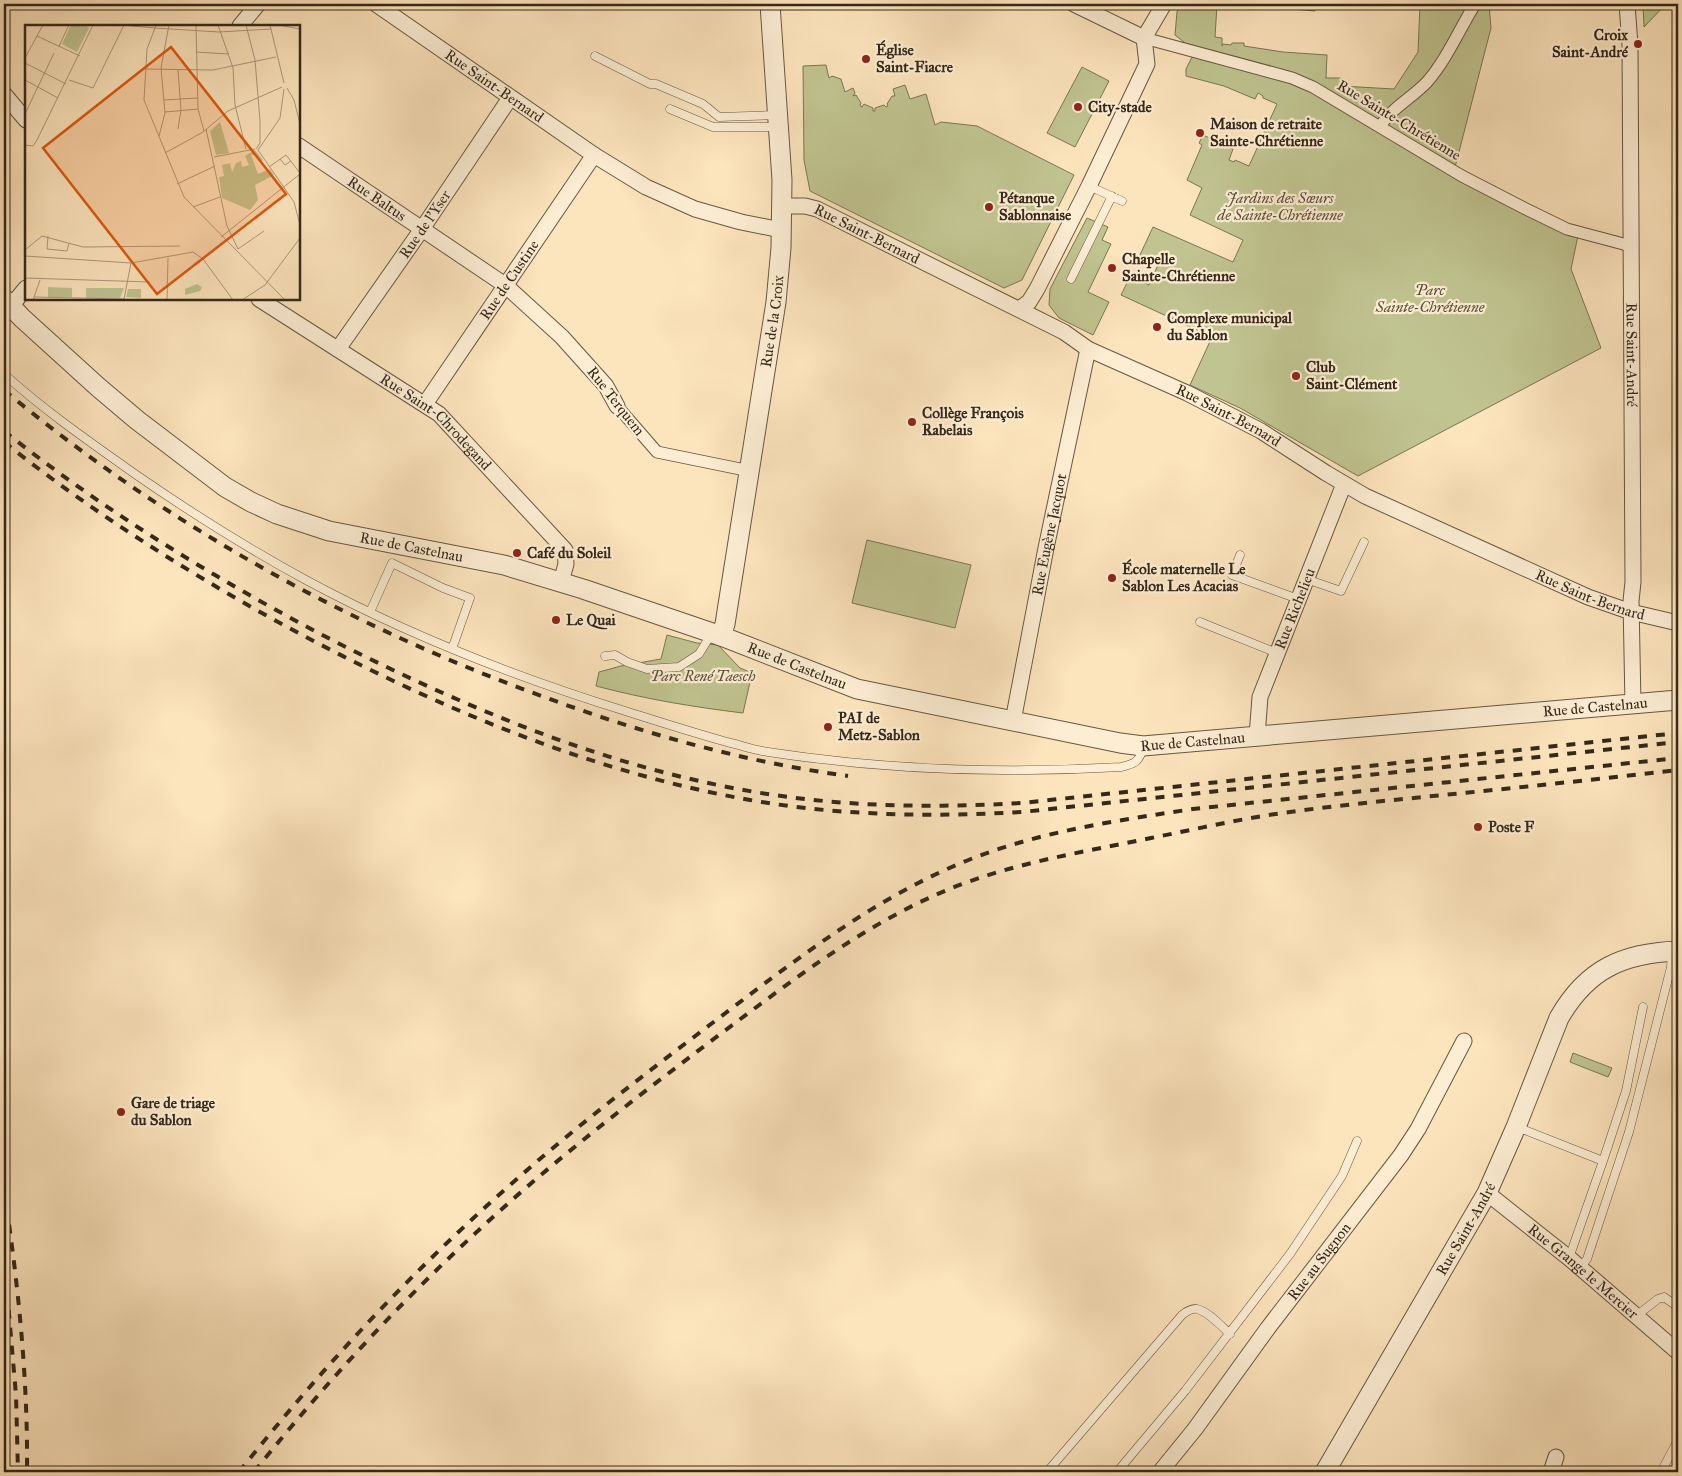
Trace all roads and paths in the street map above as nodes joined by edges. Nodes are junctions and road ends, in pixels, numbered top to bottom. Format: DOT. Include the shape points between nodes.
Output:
graph roads {
  1 [pos="258,4"];
  2 [pos="376,4"];
  3 [pos="770,4"];
  4 [pos="1074,4"];
  5 [pos="1164,4"];
  6 [pos="1475,4"];
  7 [pos="1628,4"];
  8 [pos="241,25"];
  9 [pos="1144,38"];
  10 [pos="595,56"];
  11 [pos="4,94"];
  12 [pos="510,98"];
  13 [pos="670,109"];
  14 [pos="25,119"];
  15 [pos="777,121"];
  16 [pos="1380,127"];
  17 [pos="300,147"];
  18 [pos="594,155"];
  19 [pos="1089,186"];
  20 [pos="1112,196"];
  21 [pos="1122,201"];
  22 [pos="782,206"];
  23 [pos="422,230"];
  24 [pos="781,230"];
  25 [pos="1631,246"];
  26 [pos="1071,279"];
  27 [pos="505,285"];
  28 [pos="25,289"];
  29 [pos="261,300"];
  30 [pos="7,303"];
  31 [pos="1019,309"];
  32 [pos="338,349"];
  33 [pos="1088,349"];
  34 [pos="4,374"];
  35 [pos="425,404"];
  36 [pos="617,406"];
  37 [pos="750,471"];
  38 [pos="1344,484"];
  39 [pos="1364,542"];
  40 [pos="1240,555"];
  41 [pos="1306,579"];
  42 [pos="561,582"];
  43 [pos="1298,600"];
  44 [pos="370,612"];
  45 [pos="1632,612"];
  46 [pos="1200,622"];
  47 [pos="1678,623"];
  48 [pos="715,635"];
  49 [pos="452,649"];
  50 [pos="1278,653"];
  51 [pos="605,656"];
  52 [pos="1678,700"];
  53 [pos="1633,705"];
  54 [pos="1013,721"];
  55 [pos="1257,736"];
  56 [pos="1143,746"];
  57 [pos="1675,951"];
  58 [pos="1643,1007"];
  59 [pos="1464,1041"];
  60 [pos="1516,1127"];
  61 [pos="1357,1141"];
  62 [pos="1603,1161"];
  63 [pos="1487,1193"];
  64 [pos="1575,1263"];
  65 [pos="1678,1307"];
  66 [pos="1636,1316"];
  67 [pos="1230,1334"];
  68 [pos="1678,1352"];
  69 [pos="1678,1440"];
  70 [pos="1556,1457"];
  71 [pos="1047,1472"];
  72 [pos="1117,1472"];
  73 [pos="1160,1472"];
  74 [pos="1325,1472"];
  75 [pos="1551,1472"];
  76 [pos="1661,1472"];
  1 -- 8 [label="street"];
  2 -- 12 [label="street, Rue Saint-Bernard"];
  3 -- 15 [label="street, Rue de la Croix"];
  4 -- 9 [label="street"];
  5 -- 9 [label="street"];
  6 -- 16 [label="street" via="1438,69"];
  7 -- 25 [label="street, Rue Saint-André"];
  9 -- 16 [label="street, Rue Sainte-Chrétienne" via="1292,78 1314,87"];
  9 -- 19 [label="street" via="1147,64"];
  10 -- 15 [label="lane" via="650,84 704,104 719,116"];
  11 -- 14 [label="street"];
  12 -- 18 [label="street, Rue Saint-Bernard"];
  12 -- 23 [label="street, Rue de l'Yser"];
  13 -- 15 [label="lane" via="713,128"];
  15 -- 22 [label="street, Rue de la Croix"];
  16 -- 25 [label="street, Rue Sainte-Chrétienne" via="1462,176 1568,229"];
  17 -- 23 [label="street, Rue Baltus"];
  18 -- 24 [label="street, Rue Saint-Bernard" via="646,187 695,209"];
  18 -- 27 [label="street, Rue de Custine"];
  19 -- 20 [label="lane"];
  19 -- 31 [label="street" via="1037,289 1029,302"];
  20 -- 21 [label="lane"];
  20 -- 26 [label="lane"];
  22 -- 24 [label="street, Rue de la Croix"];
  22 -- 31 [label="street, Rue Saint-Bernard" via="817,209"];
  23 -- 27 [label="street, Rue Baltus"];
  23 -- 32 [label="street, Rue de l'Yser"];
  24 -- 37 [label="street, Rue de la Croix" via="776,302"];
  25 -- 45 [label="street, Rue Saint-André"];
  27 -- 35 [label="street, Rue de Custine"];
  27 -- 36 [label="street, Rue Terquem" via="562,336 606,386"];
  28 -- 30 [label="street"];
  29 -- 32 [label="street, Rue Saint-Chrodegand"];
  30 -- 42 [label="street, Rue de Castelnau" via="138,420 201,470 251,502 329,531 504,566"];
  31 -- 33 [label="street, Rue Saint-Bernard" via="1064,332"];
  32 -- 35 [label="street, Rue Saint-Chrodegand"];
  33 -- 38 [label="street, Rue Saint-Bernard" via="1261,431"];
  33 -- 54 [label="street, Rue Eugène Jacquot"];
  34 -- 44 [label="lane" via="84,438 178,503 246,546"];
  35 -- 42 [label="street, Rue Saint-Chrodegand" via="439,414 565,550 566,564"];
  36 -- 37 [label="street, Rue Terquem" via="657,452"];
  37 -- 48 [label="street, Rue de la Croix" via="725,624"];
  38 -- 41 [label="street, Rue Richelieu"];
  38 -- 45 [label="street, Rue Saint-Bernard" via="1588,597"];
  39 -- 41 [label="lane" via="1341,591"];
  40 -- 43 [label="lane" via="1232,574"];
  41 -- 43 [label="street, Rue Richelieu"];
  42 -- 48 [label="street, Rue de Castelnau"];
  43 -- 50 [label="street, Rue Richelieu"];
  44 -- 49 [label="lane"];
  44 -- 49 [label="lane" via="392,563 470,598"];
  45 -- 47 [label="street, Rue Saint-Bernard"];
  45 -- 53 [label="street, Rue Saint-André"];
  46 -- 50 [label="lane"];
  48 -- 51 [label="lane" via="698,654 678,667 647,669 615,656"];
  48 -- 54 [label="street, Rue de Castelnau" via="857,689"];
  49 -- 56 [label="lane" via="596,702 765,752 893,767 1010,771 1121,767 1136,763"];
  50 -- 55 [label="street, Rue Richelieu" via="1260,697"];
  52 -- 53 [label="street, Rue de Castelnau"];
  53 -- 55 [label="street, Rue de Castelnau"];
  54 -- 56 [label="street, Rue de Castelnau"];
  55 -- 56 [label="street, Rue de Castelnau"];
  57 -- 60 [label="street, Rue Saint-André" via="1623,960 1590,978 1573,995 1559,1018"];
  57 -- 64 [label="lane" via="1629,1132 1586,1259"];
  58 -- 62 [label="lane" via="1626,1091"];
  59 -- 73 [label="street, Rue au Sugnon" via="1401,1155"];
  60 -- 62 [label="lane"];
  60 -- 63 [label="street, Rue Saint-André"];
  61 -- 67 [label="lane" via="1342,1176 1324,1205"];
  62 -- 64 [label="lane"];
  63 -- 64 [label="street, Rue Grange le Mercier"];
  63 -- 74 [label="street, Rue Saint-André"];
  64 -- 66 [label="street, Rue Grange le Mercier"];
  65 -- 66 [label="lane" via="1664,1297"];
  66 -- 68 [label="street, Rue Grange le Mercier"];
  67 -- 71 [label="lane" via="1197,1309 1182,1315"];
  67 -- 72 [label="lane"];
  69 -- 76 [label="lane"];
  70 -- 75 [label="street"];
}
